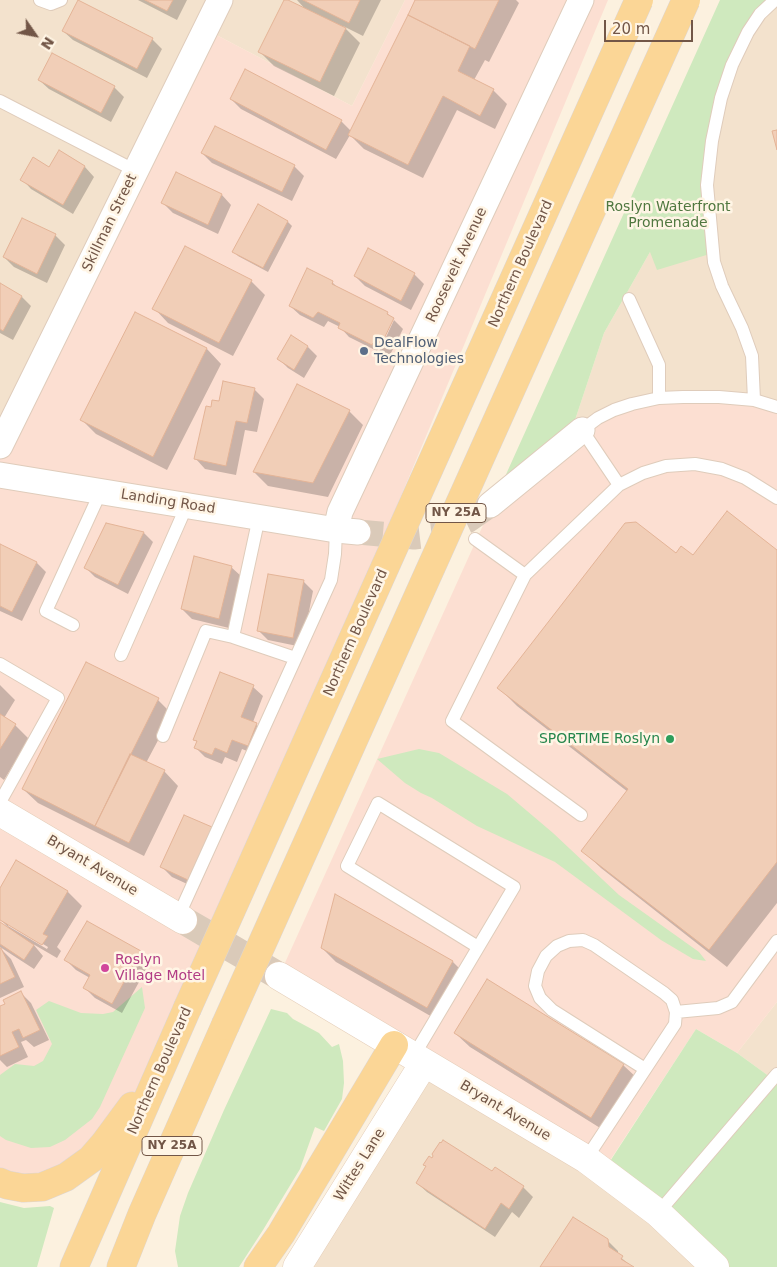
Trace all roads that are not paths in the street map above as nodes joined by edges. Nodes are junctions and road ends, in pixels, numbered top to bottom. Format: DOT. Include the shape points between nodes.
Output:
graph roads {
  1 [pos="40,0"];
  2 [pos="61,0"];
  3 [pos="220,0"];
  4 [pos="640,0"];
  5 [pos="686,0"];
  6 [pos="775,0"];
  7 [pos="582,9"];
  8 [pos="0,101"];
  9 [pos="136,171"];
  10 [pos="628,299"];
  11 [pos="659,398"];
  12 [pos="754,400"];
  13 [pos="777,407"];
  14 [pos="582,430"];
  15 [pos="1,442"];
  16 [pos="0,475"];
  17 [pos="619,485"];
  18 [pos="101,491"];
  19 [pos="777,498"];
  20 [pos="186,505"];
  21 [pos="490,505"];
  22 [pos="259,518"];
  23 [pos="347,531"];
  24 [pos="476,539"];
  25 [pos="525,575"];
  26 [pos="73,625"];
  27 [pos="232,637"];
  28 [pos="121,655"];
  29 [pos="296,658"];
  30 [pos="0,664"];
  31 [pos="163,736"];
  32 [pos="0,802"];
  33 [pos="0,812"];
  34 [pos="582,815"];
  35 [pos="180,918"];
  36 [pos="777,941"];
  37 [pos="478,947"];
  38 [pos="279,976"];
  39 [pos="187,1009"];
  40 [pos="676,1012"];
  41 [pos="411,1055"];
  42 [pos="645,1069"];
  43 [pos="777,1074"];
  44 [pos="586,1159"];
  45 [pos="0,1182"];
  46 [pos="142,1214"];
  47 [pos="658,1214"];
  48 [pos="74,1267"];
  49 [pos="121,1267"];
  50 [pos="140,1267"];
  51 [pos="258,1267"];
  52 [pos="297,1267"];
  53 [pos="715,1267"];
  1 -- 2 [label="lane" via="50,4"];
  3 -- 9 [label="street, Skillman Street"];
  4 -- 39 [label="main road, Northern Boulevard / NY 25A, bridge"];
  5 -- 46 [label="main road, NY 25A, bridge"];
  6 -- 12 [label="lane" via="748,32 732,65 712,141 708,185 714,262 752,356"];
  7 -- 23 [label="street, Roosevelt Avenue" via="340,512"];
  8 -- 9 [label="lane"];
  9 -- 15 [label="street, Skillman Street"];
  10 -- 11 [label="lane" via="659,365"];
  11 -- 12 [label="lane"];
  11 -- 14 [label="lane" via="614,410"];
  12 -- 13 [label="lane"];
  14 -- 17 [label="lane"];
  14 -- 21 [label="street"];
  16 -- 18 [label="street, Landing Road"];
  17 -- 19 [label="lane" via="666,466 695,464 745,478"];
  17 -- 25 [label="lane"];
  18 -- 20 [label="street, Landing Road"];
  18 -- 26 [label="lane" via="46,611"];
  20 -- 22 [label="street, Landing Road"];
  20 -- 28 [label="lane"];
  22 -- 23 [label="street, Landing Road"];
  22 -- 27 [label="lane"];
  23 -- 29 [label="lane" via="335,554 333,581"];
  24 -- 25 [label="lane"];
  25 -- 34 [label="lane" via="452,720"];
  27 -- 29 [label="lane"];
  27 -- 31 [label="lane" via="206,631"];
  29 -- 35 [label="lane"];
  30 -- 32 [label="lane" via="58,698"];
  33 -- 35 [label="main road, Bryant Avenue"];
  36 -- 40 [label="lane" via="732,1002 718,1008"];
  37 -- 37 [label="lane" via="514,886 378,803 347,866"];
  37 -- 41 [label="lane"];
  38 -- 41 [label="main road, Bryant Avenue"];
  39 -- 45 [label="main road" via="142,1092 91,1159 66,1177 42,1187 24,1188"];
  39 -- 48 [label="main road, Northern Boulevard / NY 25A"];
  40 -- 42 [label="lane" via="675,1024"];
  40 -- 42 [label="lane" via="672,1000 664,993 594,944 583,940 569,941 546,956 538,971 536,986 540,998 552,1010"];
  41 -- 44 [label="main road, Bryant Avenue"];
  41 -- 51 [label="main road"];
  41 -- 52 [label="main road, Wittes Lane"];
  42 -- 44 [label="lane"];
  43 -- 47 [label="lane"];
  44 -- 47 [label="main road, Bryant Avenue"];
  46 -- 49 [label="main road, NY 25A"];
  46 -- 50 [label="main road" via="138,1247"];
  47 -- 53 [label="main road, Bryant Avenue"];
}
